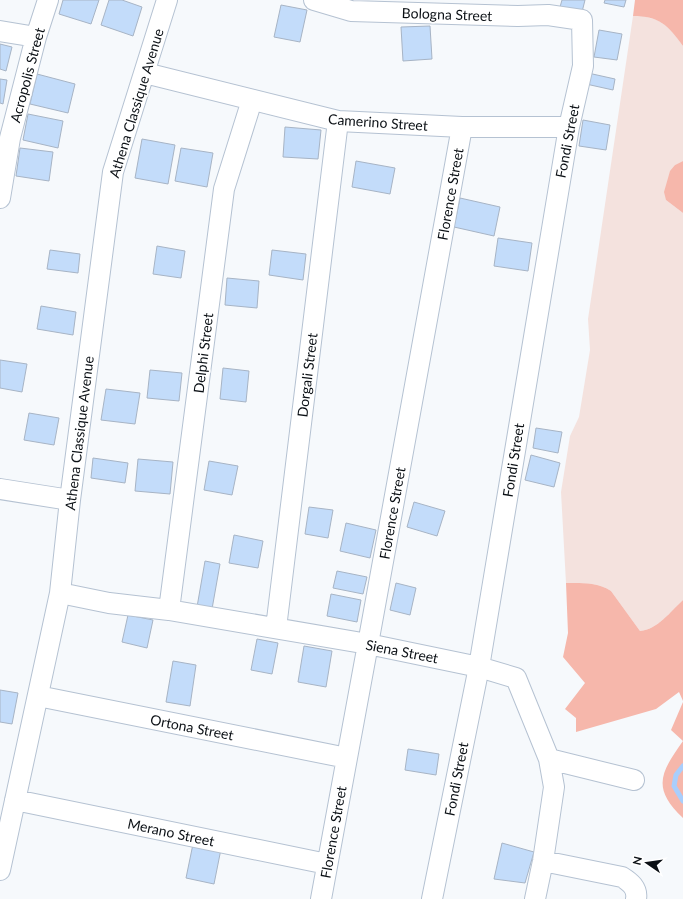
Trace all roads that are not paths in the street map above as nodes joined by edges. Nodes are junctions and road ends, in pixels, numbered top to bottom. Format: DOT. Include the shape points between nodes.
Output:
graph roads {
  1 [pos="48,0"];
  2 [pos="167,0"];
  3 [pos="314,0"];
  4 [pos="547,8"];
  5 [pos="582,20"];
  6 [pos="0,31"];
  7 [pos="36,37"];
  8 [pos="145,73"];
  9 [pos="252,100"];
  10 [pos="338,122"];
  11 [pos="462,127"];
  12 [pos="569,128"];
  13 [pos="5,138"];
  14 [pos="0,198"];
  15 [pos="0,489"];
  16 [pos="70,500"];
  17 [pos="60,593"];
  18 [pos="169,610"];
  19 [pos="276,628"];
  20 [pos="368,644"];
  21 [pos="479,667"];
  22 [pos="38,696"];
  23 [pos="347,758"];
  24 [pos="548,759"];
  25 [pos="634,780"];
  26 [pos="15,800"];
  27 [pos="542,861"];
  28 [pos="327,864"];
  29 [pos="0,870"];
  30 [pos="321,899"];
  31 [pos="432,899"];
  32 [pos="535,899"];
  33 [pos="636,899"];
  1 -- 7 [label="street, Acropolis Street"];
  2 -- 8 [label="street, Athena Classique Avenue"];
  3 -- 4 [label="street, Bologna Street" via="351,11 503,16"];
  4 -- 5 [label="street, Bologna Street"];
  5 -- 12 [label="street, Fondi Street" via="583,66"];
  6 -- 7 [label="street"];
  7 -- 13 [label="street, Acropolis Street"];
  8 -- 9 [label="street, Camerino Street"];
  8 -- 16 [label="street, Athena Classique Avenue" via="113,172"];
  9 -- 10 [label="street, Camerino Street"];
  9 -- 18 [label="street, Delphi Street" via="224,189"];
  10 -- 11 [label="street, Camerino Street"];
  10 -- 19 [label="street, Dorgali Street"];
  11 -- 12 [label="street, Camerino Street"];
  11 -- 20 [label="street, Florence Street"];
  12 -- 21 [label="street, Fondi Street"];
  13 -- 14 [label="street, Acropolis Street"];
  15 -- 16 [label="street"];
  16 -- 17 [label="street, Athena Classique Avenue"];
  17 -- 18 [label="street, Siena Street"];
  17 -- 22 [label="street, Athena Classique Avenue"];
  18 -- 19 [label="street, Siena Street"];
  19 -- 20 [label="street, Siena Street"];
  20 -- 21 [label="street, Siena Street"];
  20 -- 23 [label="street, Florence Street"];
  21 -- 24 [label="street, Siena Street" via="516,678"];
  21 -- 31 [label="street, Fondi Street"];
  22 -- 23 [label="street, Ortona Street"];
  22 -- 26 [label="street, Athena Classique Avenue"];
  23 -- 28 [label="street, Florence Street"];
  24 -- 25 [label="street"];
  24 -- 27 [label="street, Siena Street" via="554,787"];
  26 -- 28 [label="street, Merano Street"];
  26 -- 29 [label="street, Athena Classique Avenue"];
  27 -- 32 [label="street, Siena Street"];
  27 -- 33 [label="street" via="622,877 632,883"];
  28 -- 30 [label="street, Florence Street"];
}
